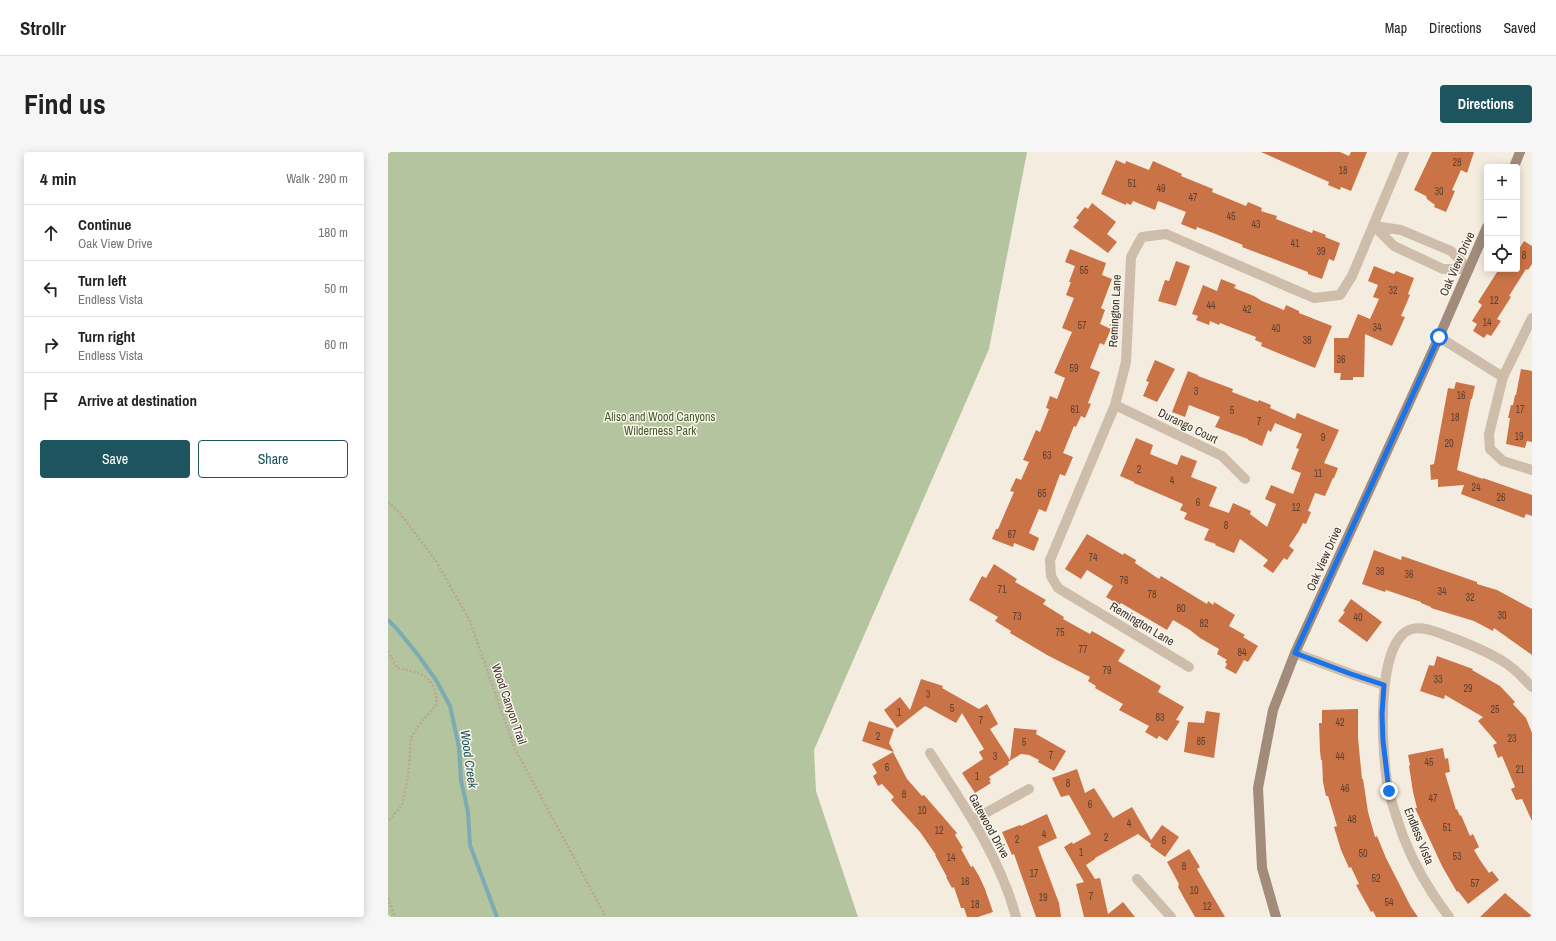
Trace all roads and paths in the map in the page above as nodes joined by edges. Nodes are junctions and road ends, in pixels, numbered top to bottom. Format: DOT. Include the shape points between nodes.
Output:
graph roads {
  1 [pos="1404,152"];
  2 [pos="1520,152"];
  3 [pos="1515,164"];
  4 [pos="1374,226"];
  5 [pos="1484,234"];
  6 [pos="1417,237"];
  7 [pos="1410,253"];
  8 [pos="1469,269"];
  9 [pos="1532,318"];
  10 [pos="1439,337"];
  11 [pos="1503,377"];
  12 [pos="1115,405"];
  13 [pos="1532,470"];
  14 [pos="1244,479"];
  15 [pos="388,502"];
  16 [pos="388,651"];
  17 [pos="1295,653"];
  18 [pos="1189,667"];
  19 [pos="1384,685"];
  20 [pos="1532,687"];
  21 [pos="930,753"];
  22 [pos="1029,789"];
  23 [pos="973,820"];
  24 [pos="388,821"];
  25 [pos="1137,879"];
  26 [pos="388,898"];
  27 [pos="395,917"];
  28 [pos="606,917"];
  29 [pos="1016,917"];
  30 [pos="1171,917"];
  31 [pos="1276,917"];
  32 [pos="1449,917"];
  1 -- 4 [label="street, Remington Lane"];
  2 -- 3 [label="street"];
  4 -- 6 [label="street" via="1402,230"];
  4 -- 7 [label="street" via="1394,246"];
  4 -- 12 [label="street, Remington Lane" via="1352,276 1340,295 1314,298 1166,234 1142,237 1131,257 1126,362"];
  5 -- 8 [label="street, Oak View Drive"];
  6 -- 7 [label="street"];
  6 -- 8 [label="street" via="1452,251"];
  7 -- 8 [label="street" via="1443,269"];
  8 -- 10 [label="street, Oak View Drive"];
  9 -- 11 [label="street"];
  10 -- 11 [label="street"];
  10 -- 17 [label="street, Oak View Drive"];
  11 -- 13 [label="street" via="1489,434 1490,449 1503,461"];
  12 -- 14 [label="street, Durango Court" via="1222,456"];
  12 -- 18 [label="street, Remington Lane" via="1050,560 1051,576 1058,588"];
  15 -- 28 [label="path, Wood Canyon Trail" via="399,512 436,561 470,621 514,747"];
  16 -- 24 [label="path" via="397,668 419,672 430,680 437,704 411,738 408,777 402,805"];
  17 -- 19 [label="street"];
  17 -- 31 [label="street, Oak View Drive" via="1273,710 1258,788 1262,868"];
  19 -- 20 [label="street, Endless Vista" via="1390,657 1400,637 1411,629 1423,629 1478,648 1508,665"];
  19 -- 32 [label="street, Endless Vista" via="1383,741 1389,791 1412,858"];
  21 -- 23 [label="street, Gatewood Drive"];
  22 -- 23 [label="street"];
  23 -- 29 [label="street, Gatewood Drive" via="1001,876"];
  25 -- 30 [label="street"];
  26 -- 27 [label="path"];
}
